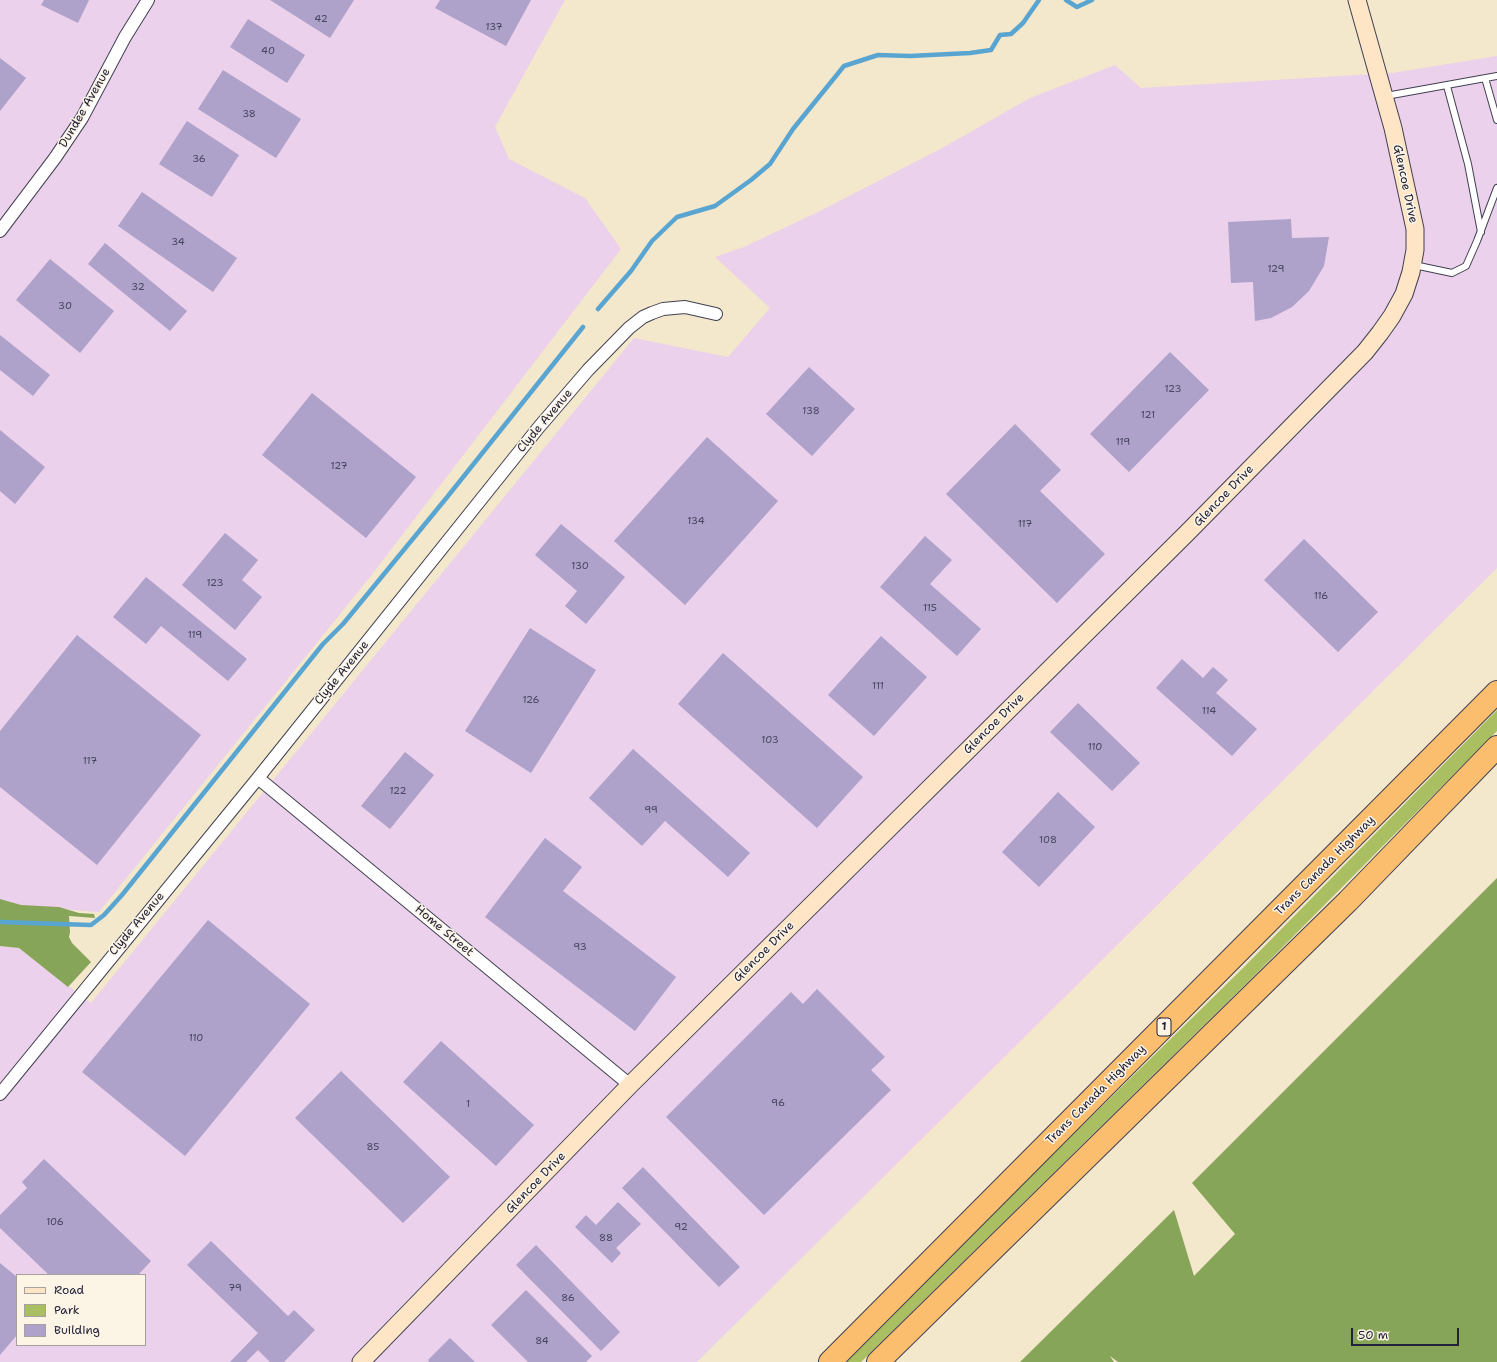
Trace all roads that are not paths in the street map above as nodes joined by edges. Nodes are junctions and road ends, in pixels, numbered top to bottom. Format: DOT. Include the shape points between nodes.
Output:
graph roads {
  1 [pos="148,0"];
  2 [pos="1357,0"];
  3 [pos="1497,76"];
  4 [pos="1485,78"];
  5 [pos="1446,86"];
  6 [pos="1384,97"];
  7 [pos="1497,120"];
  8 [pos="1497,188"];
  9 [pos="0,231"];
  10 [pos="1481,232"];
  11 [pos="1413,265"];
  12 [pos="716,314"];
  13 [pos="1497,692"];
  14 [pos="1497,747"];
  15 [pos="1497,765"];
  16 [pos="258,778"];
  17 [pos="1374,875"];
  18 [pos="630,1085"];
  19 [pos="0,1094"];
  20 [pos="361,1362"];
  21 [pos="830,1362"];
  22 [pos="878,1362"];
  1 -- 9 [label="street, Dundee Avenue" via="125,37 82,118"];
  2 -- 6 [label="street, Glencoe Drive"];
  3 -- 4 [label="lane"];
  4 -- 5 [label="lane"];
  4 -- 7 [label="lane"];
  5 -- 6 [label="lane"];
  5 -- 10 [label="lane" via="1468,164"];
  6 -- 11 [label="street, Glencoe Drive" via="1412,208 1415,229"];
  8 -- 10 [label="lane"];
  10 -- 11 [label="lane" via="1466,266 1452,273"];
  11 -- 18 [label="street, Glencoe Drive" via="1404,294 1392,316 1365,352 1188,533"];
  12 -- 16 [label="street, Clyde Avenue" via="690,308 663,309 643,317 622,335 539,427"];
  13 -- 21 [label="highway, Trans Canada Highway / 1"];
  14 -- 17 [label="highway"];
  15 -- 17 [label="highway" via="1398,861"];
  16 -- 18 [label="street, Home Street"];
  16 -- 19 [label="street, Clyde Avenue"];
  17 -- 22 [label="highway"];
  18 -- 20 [label="street, Glencoe Drive"];
}
